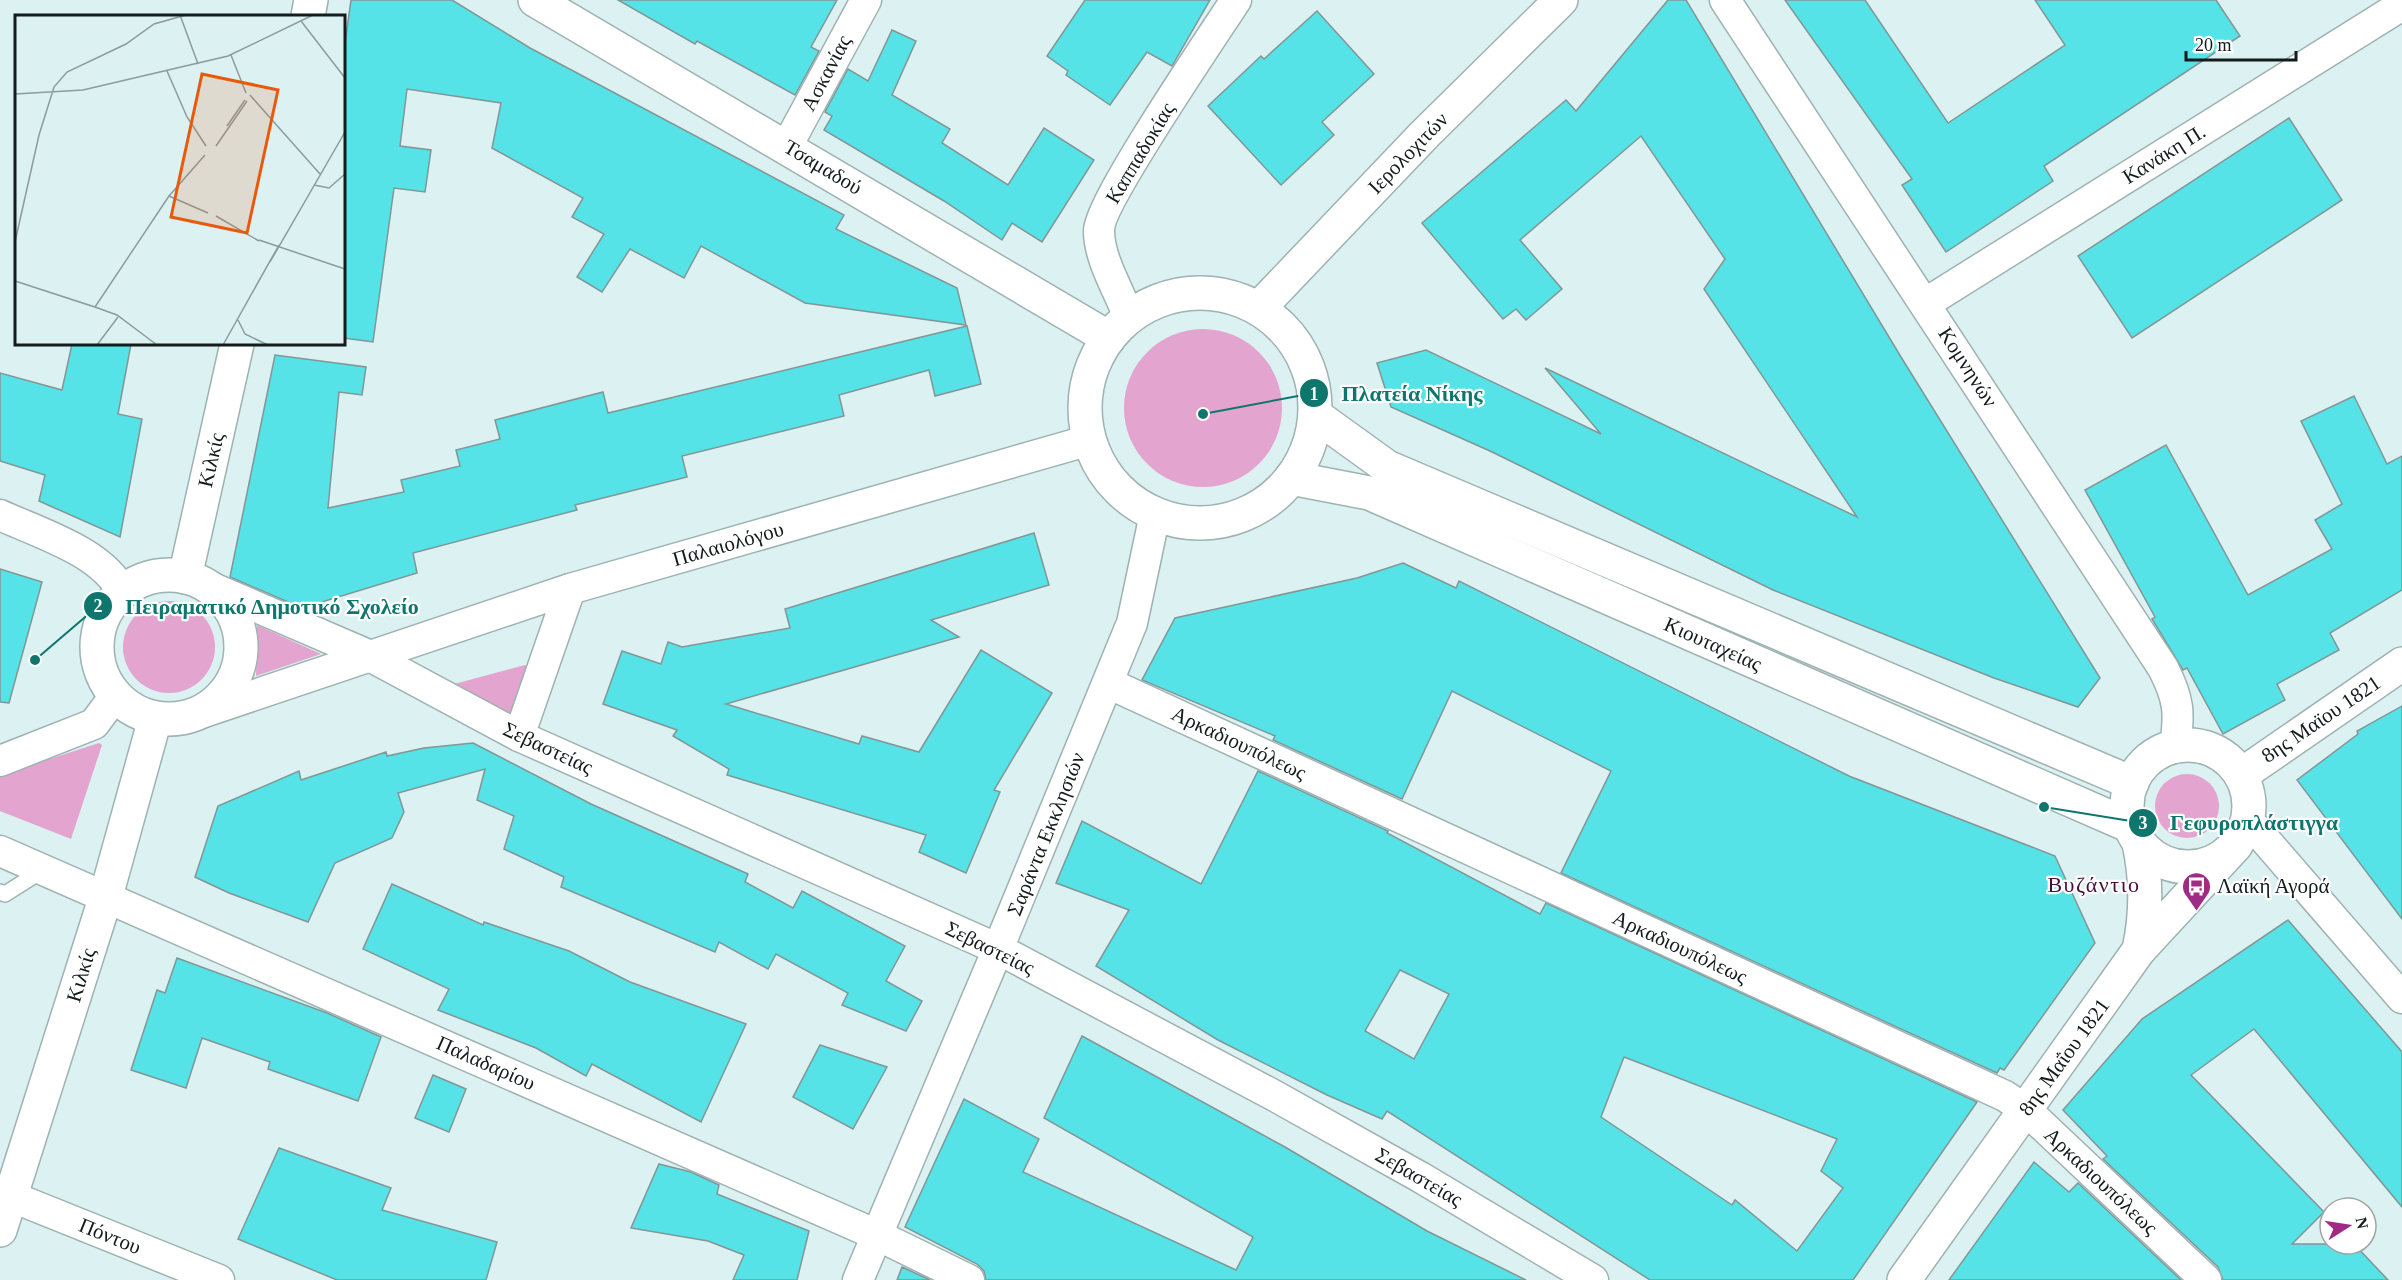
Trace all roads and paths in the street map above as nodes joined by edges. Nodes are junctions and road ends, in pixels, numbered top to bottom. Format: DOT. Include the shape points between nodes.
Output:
graph roads {
  1 [pos="311,0"];
  2 [pos="535,0"];
  3 [pos="866,0"];
  4 [pos="1236,0"];
  5 [pos="1561,0"];
  6 [pos="1725,0"];
  7 [pos="2402,5"];
  8 [pos="570,8"];
  9 [pos="308,15"];
  10 [pos="787,146"];
  11 [pos="1926,303"];
  12 [pos="1259,308"];
  13 [pos="1119,327"];
  14 [pos="237,345"];
  15 [pos="1315,415"];
  16 [pos="1090,440"];
  17 [pos="1291,478"];
  18 [pos="1155,514"];
  19 [pos="0,515"];
  20 [pos="196,582"];
  21 [pos="570,589"];
  22 [pos="122,592"];
  23 [pos="368,656"];
  24 [pos="2402,664"];
  25 [pos="1108,683"];
  26 [pos="116,696"];
  27 [pos="192,716"];
  28 [pos="155,718"];
  29 [pos="519,736"];
  30 [pos="2175,747"];
  31 [pos="0,761"];
  32 [pos="2241,775"];
  33 [pos="2132,783"];
  34 [pos="2242,832"];
  35 [pos="2134,834"];
  36 [pos="0,850"];
  37 [pos="45,869"];
  38 [pos="0,892"];
  39 [pos="106,896"];
  40 [pos="998,949"];
  41 [pos="2139,951"];
  42 [pos="2402,998"];
  43 [pos="2026,1110"];
  44 [pos="5,1194"];
  45 [pos="0,1230"];
  46 [pos="877,1235"];
  47 [pos="219,1280"];
  48 [pos="858,1280"];
  49 [pos="969,1280"];
  50 [pos="1593,1280"];
  51 [pos="1904,1280"];
  52 [pos="2206,1280"];
  1 -- 9 [label="street"];
  2 -- 8 [label="street, Τσαμαδού"];
  3 -- 10 [label="street, Ασκανίας"];
  4 -- 13 [label="street, Καππαδοκίας" via="1100,221 1100,244"];
  5 -- 12 [label="street, Ιερολοχιτών" via="1425,134"];
  6 -- 11 [label="street, Κομνηνών"];
  7 -- 11 [label="street, Κανάκη Π."];
  8 -- 10 [label="street, Τσαμαδού"];
  10 -- 13 [label="street, Τσαμαδού"];
  11 -- 30 [label="street, Κομνηνών" via="2163,668 2179,711"];
  12 -- 13 [label="street" via="1227,295 1192,292 1159,300"];
  12 -- 15 [label="street" via="1281,325 1299,348 1311,380"];
  13 -- 16 [label="street" via="1093,364 1087,387 1085,410"];
  14 -- 20 [label="street, Κιλκίς"];
  15 -- 17 [label="street" via="1308,449"];
  15 -- 33 [label="street, Κιουταχείας" via="1387,467"];
  16 -- 18 [label="street" via="1109,479 1130,499"];
  16 -- 21 [label="street, Παλαιολόγου"];
  17 -- 18 [label="street" via="1257,508 1229,519 1199,523"];
  17 -- 35 [label="street, Κιουταχείας" via="1369,493"];
  18 -- 25 [label="street, Σαράντα Εκκλησιών" via="1135,612"];
  19 -- 22 [label="street" via="100,563 116,578"];
  20 -- 22 [label="street" via="172,575 147,578"];
  20 -- 23 [label="street, Σεβαστείας"];
  20 -- 27 [label="street" via="227,604 234,615 241,653 234,680 226,692"];
  21 -- 23 [label="street, Παλαιολόγου"];
  21 -- 29 [label="street"];
  22 -- 26 [label="street" via="104,614 96,645 100,672"];
  23 -- 27 [label="street, Παλαιολόγου"];
  23 -- 29 [label="street, Σεβαστείας"];
  24 -- 32 [label="street, 8ης Μαϊου 1821"];
  25 -- 40 [label="street, Σαράντα Εκκλησιών"];
  25 -- 43 [label="street, Αρκαδιουπόλεως" via="2005,1096"];
  26 -- 28 [label="street" via="138,713"];
  26 -- 31 [label="street" via="94,724"];
  27 -- 28 [label="street" via="178,720"];
  28 -- 39 [label="street, Κιλκίς"];
  29 -- 40 [label="street, Σεβαστείας"];
  30 -- 32 [label="street" via="2194,745 2213,750 2229,760"];
  30 -- 33 [label="street" via="2149,759"];
  32 -- 34 [label="street" via="2248,792"];
  33 -- 35 [label="street" via="2127,811"];
  34 -- 35 [label="street" via="2215,862 2187,868 2160,861"];
  34 -- 41 [label="street, 8ης Μαΐου 1821"];
  34 -- 42 [label="street"];
  35 -- 41 [label="street" via="2144,869 2146,901"];
  36 -- 37 [label="street, Παλαδαρίου"];
  37 -- 38 [label="lane" via="5,894"];
  37 -- 39 [label="street, Παλαδαρίου"];
  39 -- 44 [label="street, Κιλκίς"];
  39 -- 46 [label="street, Παλαδαρίου"];
  40 -- 46 [label="street, Σαράντα Εκκλησιών"];
  40 -- 50 [label="street, Σεβαστείας" via="1275,1096"];
  41 -- 43 [label="street, 8ης Μαΐου 1821"];
  43 -- 51 [label="street, 8ης Μαΐου 1821"];
  43 -- 52 [label="street, Αρκαδιουπόλεως"];
  44 -- 45 [label="street, Κιλκίς"];
  44 -- 47 [label="street, Πόντου"];
  46 -- 48 [label="street, Σαράντα Εκκλησιών"];
  46 -- 49 [label="street, Παλαδαρίου"];
}
